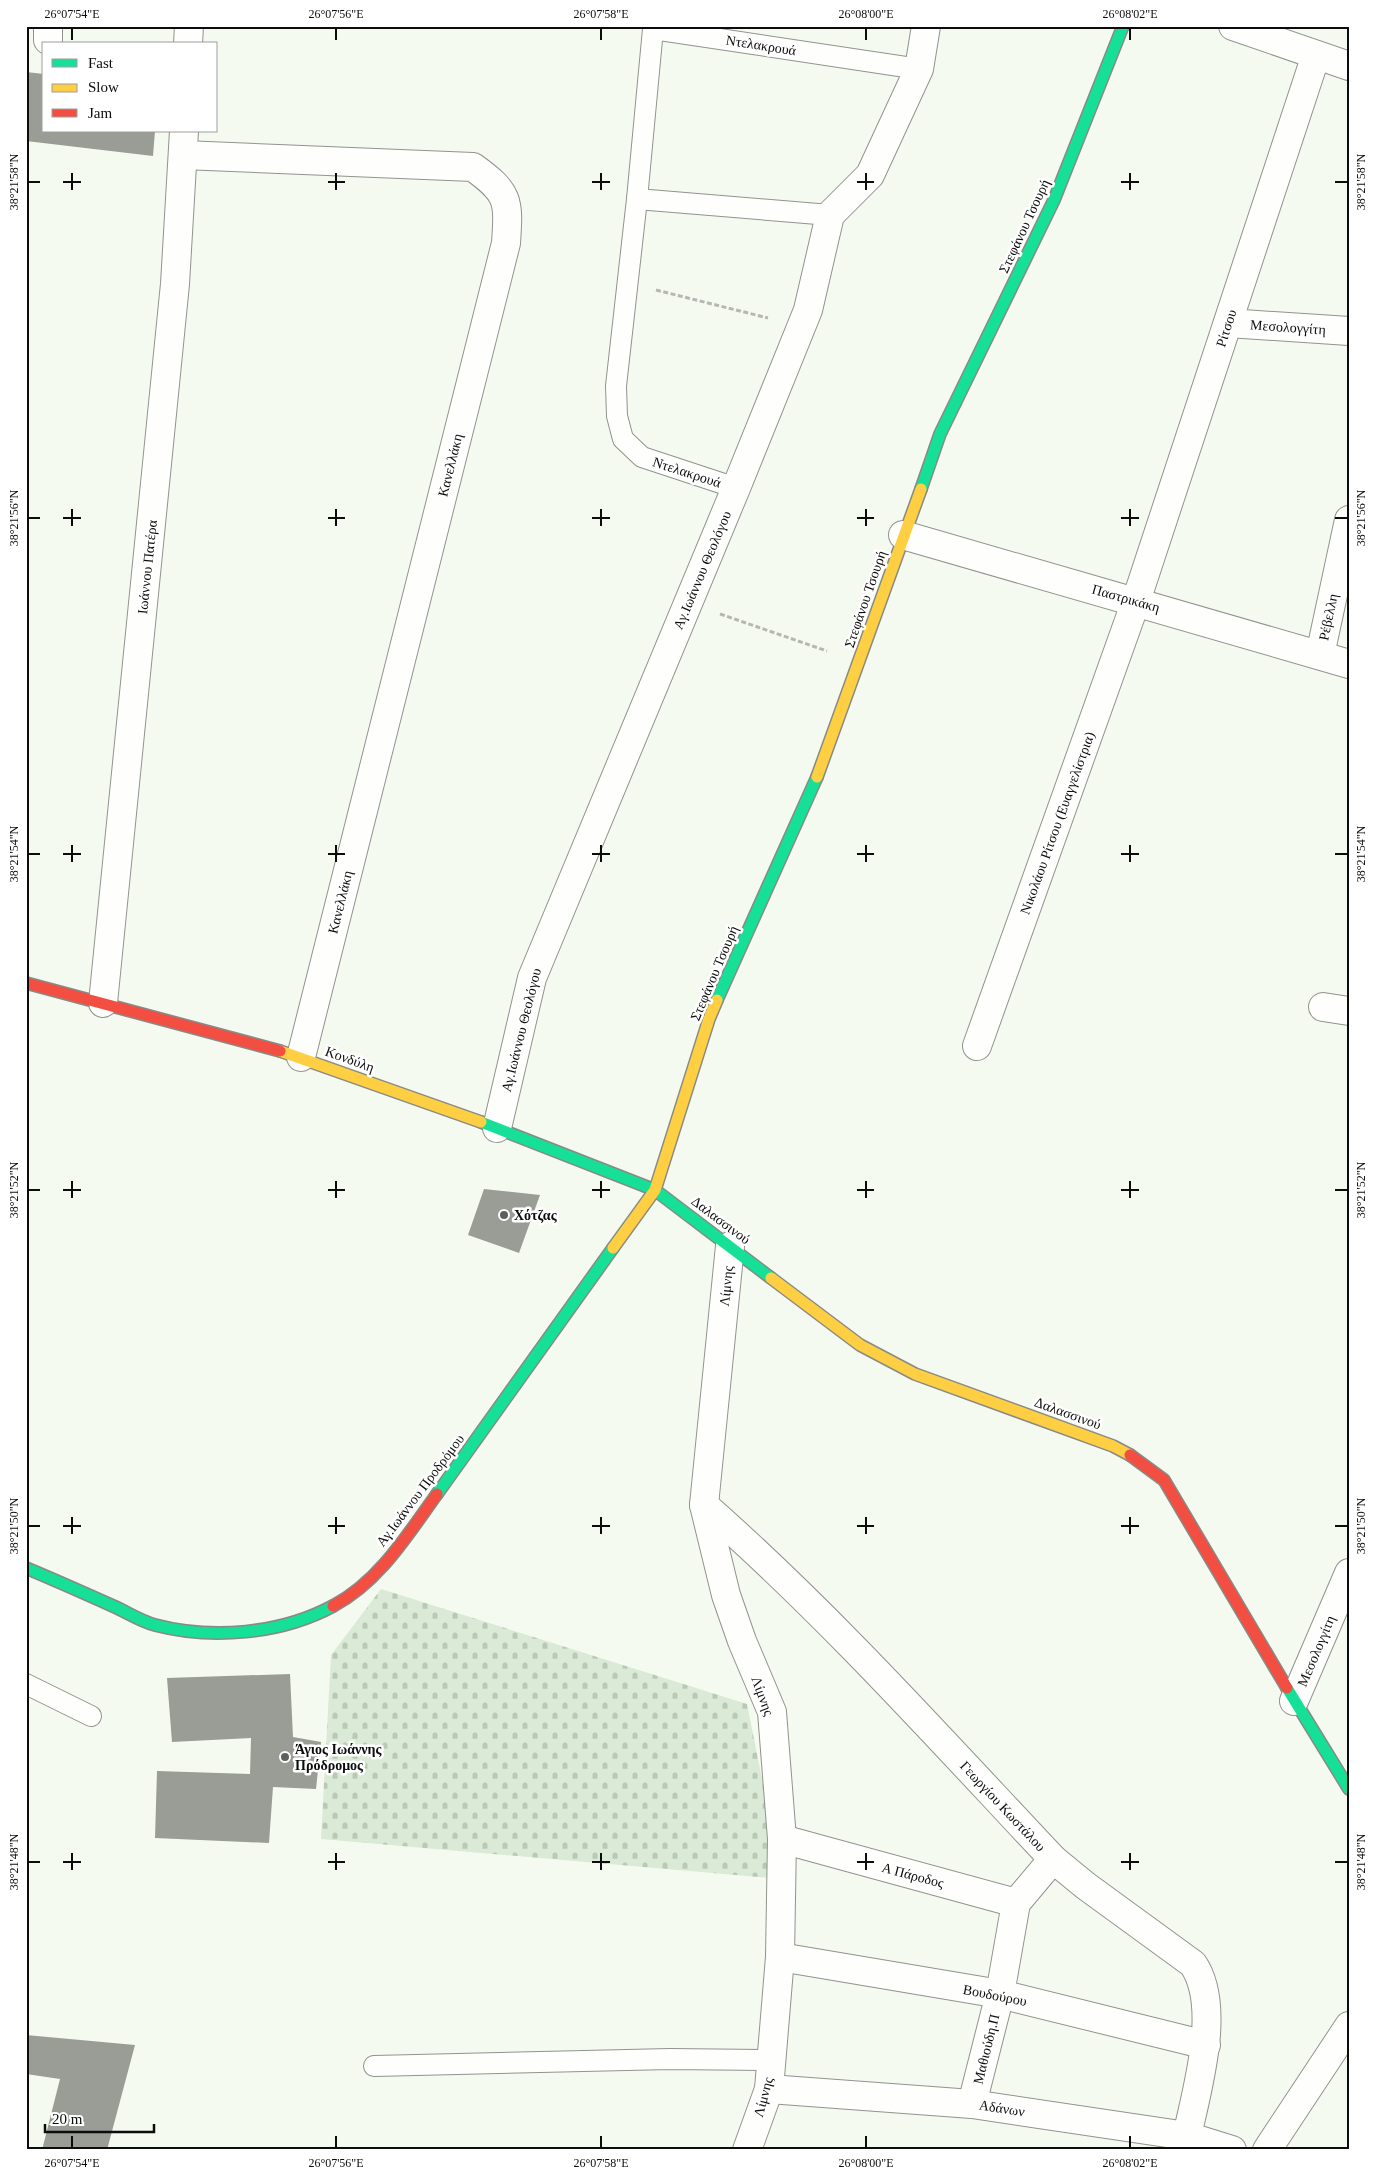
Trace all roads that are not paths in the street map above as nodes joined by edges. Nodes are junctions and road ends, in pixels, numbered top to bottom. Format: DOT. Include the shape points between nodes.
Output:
graph roads {
  1 [pos="189,26"];
  2 [pos="926,26"];
  3 [pos="1123,26"];
  4 [pos="1233,26"];
  5 [pos="188,42"];
  6 [pos="1316,55"];
  7 [pos="1349,66"];
  8 [pos="919,69"];
  9 [pos="183,143"];
  10 [pos="637,199"];
  11 [pos="830,215"];
  12 [pos="1228,323"];
  13 [pos="1349,331"];
  14 [pos="736,488"];
  15 [pos="1349,520"];
  16 [pos="904,535"];
  17 [pos="1136,601"];
  18 [pos="1320,655"];
  19 [pos="1349,664"];
  20 [pos="27,983"];
  21 [pos="102,1003"];
  22 [pos="977,1046"];
  23 [pos="301,1057"];
  24 [pos="497,1128"];
  25 [pos="655,1190"];
  26 [pos="730,1246"];
  27 [pos="704,1505"];
  28 [pos="26,1568"];
  29 [pos="1349,1574"];
  30 [pos="26,1684"];
  31 [pos="1294,1702"];
  32 [pos="91,1716"];
  33 [pos="1349,1788"];
  34 [pos="782,1839"];
  35 [pos="1053,1859"];
  36 [pos="1016,1903"];
  37 [pos="780,1957"];
  38 [pos="1000,1994"];
  39 [pos="1349,2026"];
  40 [pos="1206,2045"];
  41 [pos="771,2060"];
  42 [pos="374,2066"];
  43 [pos="769,2088"];
  44 [pos="972,2104"];
  45 [pos="1187,2136"];
  46 [pos="747,2150"];
  47 [pos="1232,2150"];
  48 [pos="1267,2150"];
  1 -- 5 [label="street"];
  2 -- 8 [label="street"];
  3 -- 16 [label="street, Στεφάνου Τσουρή" via="1054,200 940,434"];
  4 -- 6 [label="street"];
  6 -- 7 [label="street"];
  6 -- 12 [label="street, Ρίτσου"];
  8 -- 10 [label="lane, Ντελακρουά" via="652,29"];
  8 -- 11 [label="street" via="870,175"];
  9 -- 21 [label="street, Ιωάννου Πατέρα" via="175,284"];
  9 -- 23 [label="street, Κανελλάκη" via="473,167 502,191 508,216 506,243"];
  10 -- 11 [label="lane"];
  10 -- 14 [label="lane, Ντελακρουά" via="616,386 622,439 642,458"];
  11 -- 14 [label="street, Αγ.Ιωάννου Θεολόγου" via="808,310"];
  12 -- 13 [label="street, Μεσολογγίτη"];
  12 -- 17 [label="street, Ρίτσου"];
  14 -- 24 [label="street, Αγ.Ιωάννου Θεολόγου" via="532,978"];
  15 -- 18 [label="street, Ρέβελλη"];
  16 -- 17 [label="street, Παστρικάκη"];
  16 -- 25 [label="street, Στεφάνου Τσουρή" via="819,772 709,1019"];
  17 -- 18 [label="street, Παστρικάκη"];
  17 -- 22 [label="street, Νικολάου Ρίτσου (Ευαγγελίστρια)"];
  18 -- 19 [label="street, Παστρικάκη"];
  20 -- 21 [label="street, Κονδύλη"];
  21 -- 23 [label="street, Κονδύλη"];
  23 -- 24 [label="street, Κονδύλη"];
  24 -- 25 [label="street, Κονδύλη"];
  25 -- 26 [label="street, Δαλασσινού"];
  25 -- 28 [label="street, Αγ.Ιωάννου Προδρόμου" via="402,1542 344,1601 314,1615 260,1629 178,1630 152,1624"];
  26 -- 27 [label="street, Λίμνης"];
  26 -- 31 [label="street, Δαλασσινού" via="860,1345 915,1374 1072,1429 1142,1462 1164,1480"];
  27 -- 34 [label="street, Λίμνης" via="726,1595 772,1712"];
  27 -- 35 [label="street, Γεωργίου Κωστάλου" via="770,1562 814,1606"];
  29 -- 31 [label="street, Μεσολογγίτη"];
  30 -- 32 [label="lane"];
  31 -- 33 [label="street, Δαλασσινού"];
  34 -- 36 [label="street, Α Πάροδος"];
  34 -- 37 [label="street, Λίμνης"];
  35 -- 36 [label="street"];
  35 -- 40 [label="street, Γεωργίου Κωστάλου" via="1193,1964 1201,1975"];
  36 -- 38 [label="street, Μαθιούδη.Π"];
  37 -- 38 [label="street, Βουδούρου"];
  37 -- 41 [label="street, Λίμνης"];
  38 -- 40 [label="street, Βουδούρου"];
  38 -- 44 [label="street, Μαθιούδη.Π"];
  39 -- 48 [label="street"];
  40 -- 45 [label="street, Γεωργίου Κωστάλου"];
  41 -- 42 [label="lane"];
  41 -- 43 [label="street, Λίμνης"];
  43 -- 44 [label="street, Αδάνων"];
  43 -- 46 [label="street, Λίμνης"];
  44 -- 45 [label="street, Αδάνων"];
  45 -- 47 [label="street, Αδάνων"];
}
